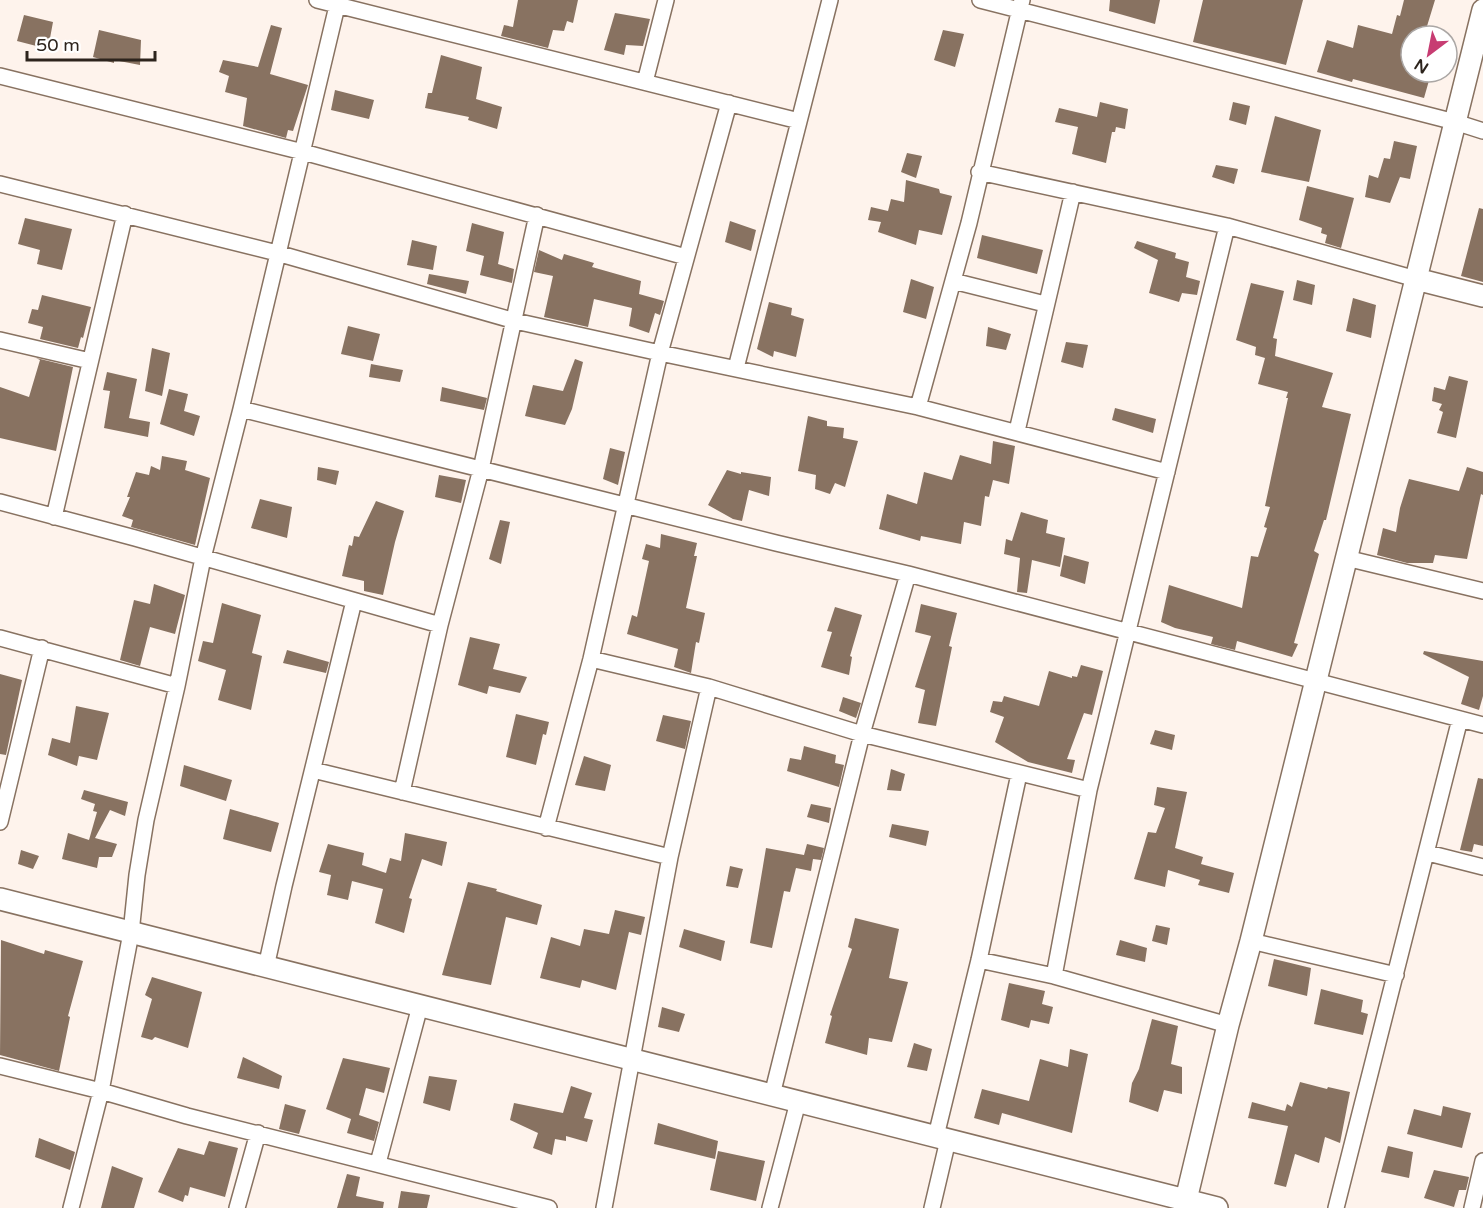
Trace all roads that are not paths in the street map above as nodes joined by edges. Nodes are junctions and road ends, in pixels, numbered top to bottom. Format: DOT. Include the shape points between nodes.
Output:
graph roads {
  1 [pos="317,0"];
  2 [pos="666,0"];
  3 [pos="830,0"];
  4 [pos="980,0"];
  5 [pos="1020,5"];
  6 [pos="337,6"];
  7 [pos="1483,10"];
  8 [pos="0,76"];
  9 [pos="645,82"];
  10 [pos="729,103"];
  11 [pos="798,121"];
  12 [pos="1455,122"];
  13 [pos="1483,131"];
  14 [pos="303,152"];
  15 [pos="980,172"];
  16 [pos="0,184"];
  17 [pos="1073,192"];
  18 [pos="125,214"];
  19 [pos="537,215"];
  20 [pos="1227,226"];
  21 [pos="278,253"];
  22 [pos="686,257"];
  23 [pos="1416,279"];
  24 [pos="953,281"];
  25 [pos="1483,296"];
  26 [pos="1045,304"];
  27 [pos="515,321"];
  28 [pos="0,340"];
  29 [pos="660,353"];
  30 [pos="90,361"];
  31 [pos="736,368"];
  32 [pos="918,407"];
  33 [pos="241,409"];
  34 [pos="1017,431"];
  35 [pos="481,469"];
  36 [pos="1167,471"];
  37 [pos="0,502"];
  38 [pos="625,504"];
  39 [pos="54,517"];
  40 [pos="203,558"];
  41 [pos="1346,558"];
  42 [pos="908,574"];
  43 [pos="1483,590"];
  44 [pos="354,601"];
  45 [pos="440,625"];
  46 [pos="1127,633"];
  47 [pos="0,638"];
  48 [pos="42,648"];
  49 [pos="591,659"];
  50 [pos="1316,681"];
  51 [pos="177,686"];
  52 [pos="709,687"];
  53 [pos="1460,720"];
  54 [pos="1483,725"];
  55 [pos="862,734"];
  56 [pos="313,770"];
  57 [pos="1019,774"];
  58 [pos="1089,790"];
  59 [pos="402,792"];
  60 [pos="0,822"];
  61 [pos="546,828"];
  62 [pos="1428,853"];
  63 [pos="670,857"];
  64 [pos="1483,867"];
  65 [pos="0,899"];
  66 [pos="131,933"];
  67 [pos="1251,941"];
  68 [pos="979,960"];
  69 [pos="266,967"];
  70 [pos="1396,975"];
  71 [pos="1054,976"];
  72 [pos="420,1006"];
  73 [pos="1228,1025"];
  74 [pos="631,1059"];
  75 [pos="0,1066"];
  76 [pos="101,1091"];
  77 [pos="772,1095"];
  78 [pos="798,1102"];
  79 [pos="258,1133"];
  80 [pos="942,1138"];
  81 [pos="1483,1161"];
  82 [pos="378,1163"];
  83 [pos="1185,1204"];
  84 [pos="240,1207"];
  85 [pos="71,1208"];
  86 [pos="549,1208"];
  87 [pos="604,1208"];
  88 [pos="770,1208"];
  89 [pos="932,1208"];
  90 [pos="1217,1208"];
  91 [pos="1336,1208"];
  92 [pos="1472,1208"];
  1 -- 6 [label="street"];
  2 -- 9 [label="street"];
  3 -- 11 [label="street"];
  4 -- 5 [label="street"];
  5 -- 12 [label="street"];
  5 -- 15 [label="street"];
  6 -- 9 [label="street"];
  6 -- 14 [label="street"];
  7 -- 12 [label="street"];
  8 -- 14 [label="street"];
  9 -- 10 [label="street"];
  10 -- 11 [label="street"];
  10 -- 22 [label="street"];
  11 -- 31 [label="street"];
  12 -- 13 [label="street"];
  12 -- 23 [label="street"];
  14 -- 19 [label="street"];
  14 -- 21 [label="street"];
  15 -- 17 [label="street"];
  15 -- 24 [label="street"];
  16 -- 18 [label="street"];
  17 -- 20 [label="street"];
  17 -- 26 [label="street"];
  18 -- 21 [label="street"];
  18 -- 30 [label="street"];
  19 -- 22 [label="street"];
  19 -- 27 [label="street"];
  20 -- 23 [label="street"];
  20 -- 36 [label="street"];
  21 -- 27 [label="street"];
  21 -- 33 [label="street"];
  22 -- 29 [label="street"];
  23 -- 25 [label="street"];
  23 -- 41 [label="street"];
  24 -- 26 [label="street"];
  24 -- 32 [label="street"];
  26 -- 34 [label="street"];
  27 -- 29 [label="street"];
  27 -- 35 [label="street"];
  28 -- 30 [label="street"];
  29 -- 31 [label="street"];
  29 -- 38 [label="street"];
  30 -- 39 [label="street"];
  31 -- 32 [label="street"];
  32 -- 34 [label="street"];
  33 -- 35 [label="street"];
  33 -- 40 [label="street"];
  34 -- 36 [label="street"];
  35 -- 38 [label="street"];
  35 -- 45 [label="street"];
  36 -- 46 [label="street"];
  37 -- 39 [label="street"];
  38 -- 42 [label="street"];
  38 -- 49 [label="street"];
  39 -- 40 [label="street"];
  40 -- 44 [label="street"];
  40 -- 51 [label="street"];
  41 -- 43 [label="street"];
  41 -- 50 [label="street"];
  42 -- 46 [label="street"];
  42 -- 55 [label="street"];
  44 -- 45 [label="street"];
  44 -- 56 [label="street"];
  45 -- 59 [label="street"];
  46 -- 50 [label="street"];
  46 -- 58 [label="street"];
  47 -- 48 [label="street"];
  48 -- 51 [label="street"];
  48 -- 60 [label="street"];
  49 -- 52 [label="street"];
  49 -- 61 [label="street"];
  50 -- 53 [label="street"];
  50 -- 67 [label="street"];
  51 -- 66 [label="street" via="146,820"];
  52 -- 55 [label="street"];
  52 -- 63 [label="street"];
  53 -- 54 [label="street"];
  53 -- 62 [label="street"];
  55 -- 57 [label="street"];
  55 -- 77 [label="street"];
  56 -- 59 [label="street"];
  56 -- 69 [label="street"];
  57 -- 58 [label="street"];
  57 -- 68 [label="street"];
  58 -- 71 [label="street"];
  59 -- 61 [label="street"];
  61 -- 63 [label="street"];
  62 -- 64 [label="street"];
  62 -- 70 [label="street"];
  63 -- 74 [label="street"];
  65 -- 66 [label="street"];
  66 -- 69 [label="street"];
  66 -- 76 [label="street"];
  67 -- 70 [label="street"];
  67 -- 73 [label="street"];
  68 -- 71 [label="street"];
  68 -- 80 [label="street"];
  69 -- 72 [label="street"];
  70 -- 91 [label="street"];
  71 -- 73 [label="street"];
  72 -- 74 [label="street"];
  72 -- 82 [label="street"];
  73 -- 83 [label="street"];
  74 -- 77 [label="street"];
  74 -- 87 [label="street"];
  75 -- 76 [label="street"];
  76 -- 79 [label="street"];
  76 -- 85 [label="street"];
  77 -- 78 [label="street"];
  78 -- 80 [label="street"];
  78 -- 88 [label="street"];
  79 -- 82 [label="street"];
  79 -- 84 [label="street"];
  80 -- 83 [label="street"];
  80 -- 89 [label="street"];
  81 -- 92 [label="street"];
  82 -- 86 [label="street"];
  83 -- 90 [label="street"];
}
